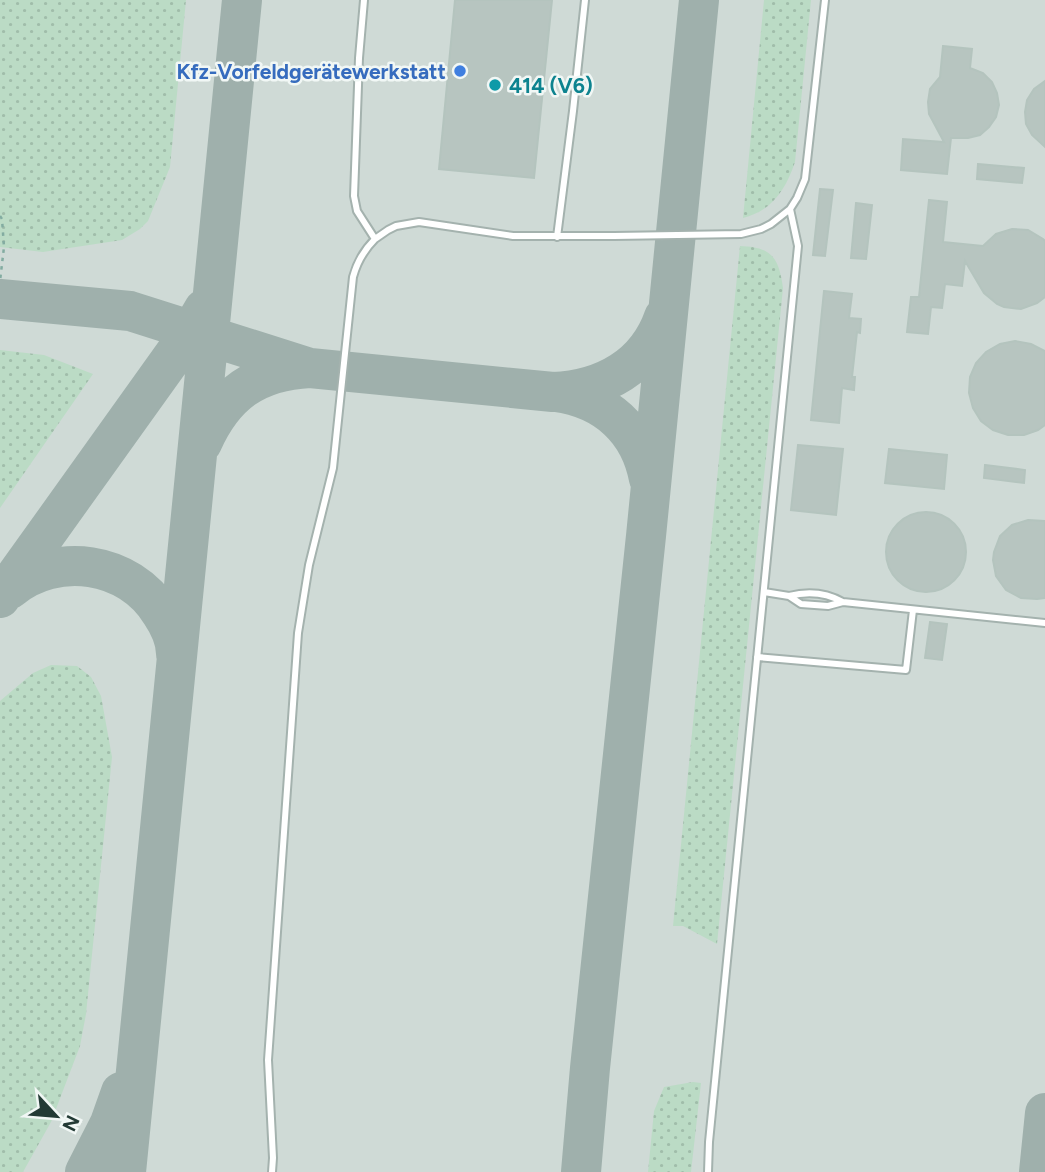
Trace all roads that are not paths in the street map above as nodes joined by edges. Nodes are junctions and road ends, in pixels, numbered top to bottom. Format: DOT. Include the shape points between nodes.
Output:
graph roads {
  1 [pos="364,0"];
  2 [pos="584,0"];
  3 [pos="825,0"];
  4 [pos="790,209"];
  5 [pos="557,237"];
  6 [pos="375,239"];
  7 [pos="764,592"];
  8 [pos="789,596"];
  9 [pos="843,603"];
  10 [pos="913,610"];
  11 [pos="1045,623"];
  12 [pos="757,657"];
  13 [pos="272,1172"];
  14 [pos="708,1172"];
  1 -- 6 [label="lane" via="354,196 357,211"];
  2 -- 5 [label="lane"];
  3 -- 4 [label="lane" via="805,179"];
  4 -- 5 [label="lane" via="750,233"];
  4 -- 7 [label="lane" via="798,246"];
  5 -- 6 [label="lane" via="492,234 419,222 397,226"];
  6 -- 13 [label="lane" via="363,252 353,277 333,468 298,633 268,1060"];
  7 -- 8 [label="lane"];
  7 -- 12 [label="lane"];
  8 -- 9 [label="lane" via="802,604"];
  8 -- 9 [label="lane" via="803,592 830,595"];
  9 -- 10 [label="lane"];
  10 -- 11 [label="lane"];
  10 -- 12 [label="lane" via="906,670"];
  12 -- 14 [label="lane"];
}
